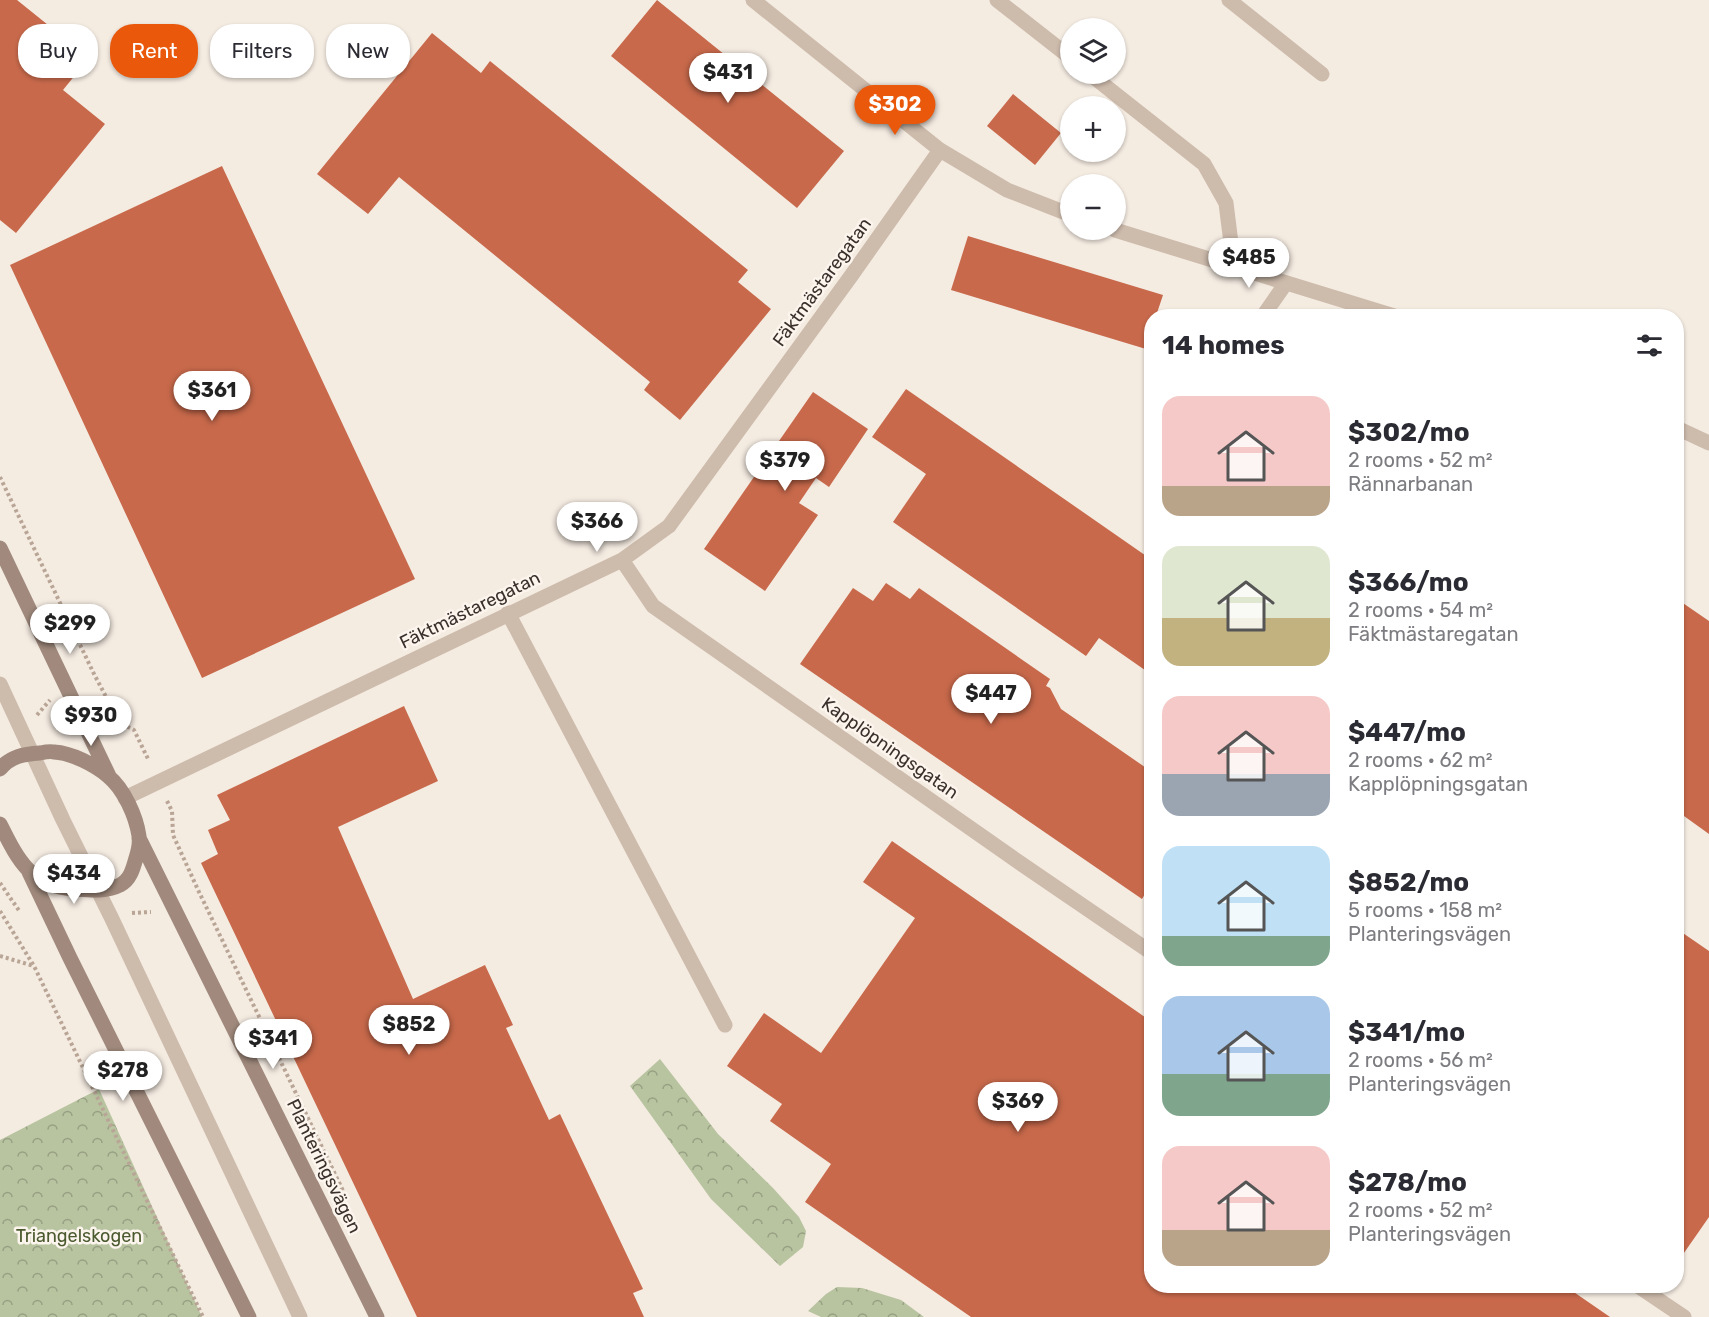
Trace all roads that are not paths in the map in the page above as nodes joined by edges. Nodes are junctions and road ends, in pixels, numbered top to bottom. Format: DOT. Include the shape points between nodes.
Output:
graph roads {
  1 [pos="753,0"];
  2 [pos="997,0"];
  3 [pos="1229,0"];
  4 [pos="1060,49"];
  5 [pos="1322,74"];
  6 [pos="1103,84"];
  7 [pos="940,150"];
  8 [pos="1060,211"];
  9 [pos="1126,233"];
  10 [pos="1234,267"];
  11 [pos="1286,283"];
  12 [pos="1270,309"];
  13 [pos="1371,309"];
  14 [pos="1684,431"];
  15 [pos="1709,443"];
  16 [pos="0,548"];
  17 [pos="622,560"];
  18 [pos="508,613"];
  19 [pos="0,684"];
  20 [pos="33,753"];
  21 [pos="0,769"];
  22 [pos="109,776"];
  23 [pos="125,798"];
  24 [pos="0,824"];
  25 [pos="139,838"];
  26 [pos="29,872"];
  27 [pos="97,890"];
  28 [pos="1144,948"];
  29 [pos="725,1025"];
  30 [pos="1648,1293"];
  31 [pos="249,1317"];
  32 [pos="300,1317"];
  33 [pos="377,1317"];
  34 [pos="1683,1317"];
  1 -- 7 [label="street"];
  2 -- 4 [label="street"];
  3 -- 5 [label="street"];
  6 -- 10 [label="street" via="1204,164 1226,202"];
  7 -- 8 [label="street" via="1007,190"];
  7 -- 17 [label="street, Fäktmästaregatan" via="669,526"];
  9 -- 10 [label="street"];
  10 -- 11 [label="street"];
  11 -- 12 [label="street"];
  11 -- 13 [label="street"];
  14 -- 15 [label="street"];
  16 -- 22 [label="main road"];
  17 -- 18 [label="street, Fäktmästaregatan"];
  17 -- 28 [label="street, Kapplöpningsgatan" via="652,606"];
  18 -- 23 [label="street, Fäktmästaregatan"];
  18 -- 29 [label="street"];
  19 -- 20 [label="street"];
  20 -- 21 [label="main road" via="19,755"];
  20 -- 22 [label="main road" via="71,756"];
  20 -- 27 [label="street"];
  22 -- 23 [label="main road, Planteringsvägen"];
  23 -- 25 [label="main road, Planteringsvägen"];
  24 -- 26 [label="main road"];
  25 -- 27 [label="main road" via="132,873 118,886"];
  25 -- 33 [label="main road, Planteringsvägen"];
  26 -- 27 [label="main road" via="58,887"];
  26 -- 31 [label="main road"];
  27 -- 32 [label="street"];
  30 -- 34 [label="street"];
}
